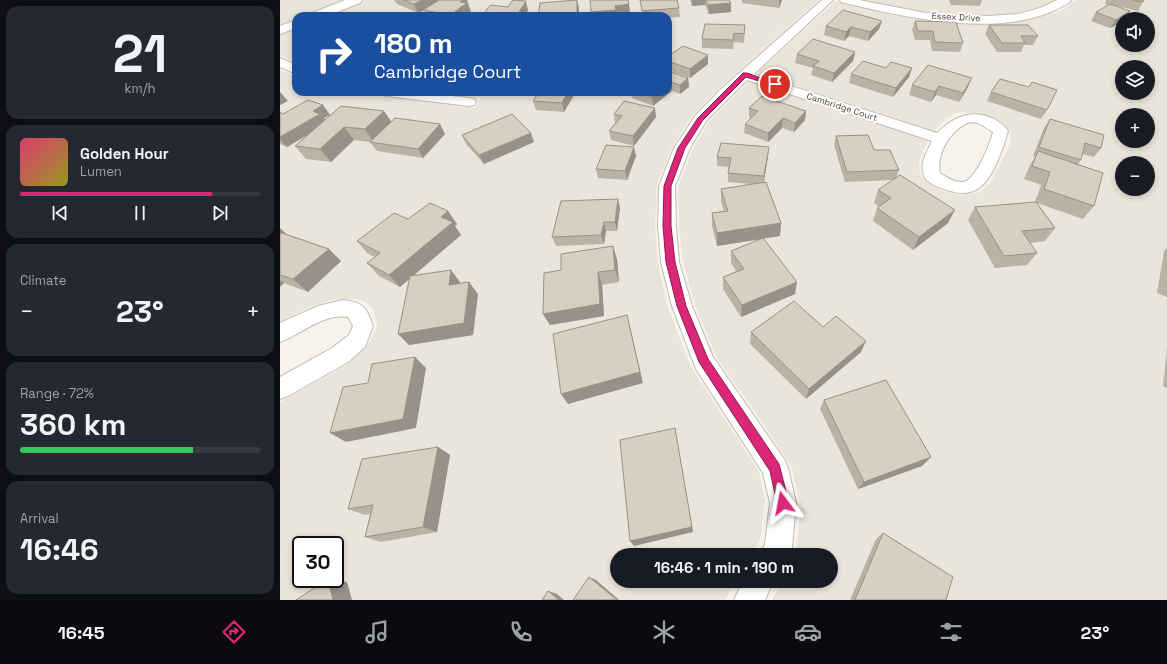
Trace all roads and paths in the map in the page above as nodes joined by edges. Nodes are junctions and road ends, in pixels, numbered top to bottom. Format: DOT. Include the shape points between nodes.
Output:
graph roads {
  1 [pos="356,0"];
  2 [pos="828,0"];
  3 [pos="845,0"];
  4 [pos="1066,0"];
  5 [pos="326,12"];
  6 [pos="292,26"];
  7 [pos="280,30"];
  8 [pos="280,62"];
  9 [pos="292,68"];
  10 [pos="745,74"];
  11 [pos="420,96"];
  12 [pos="469,102"];
  13 [pos="940,139"];
  14 [pos="280,333"];
  15 [pos="280,389"];
  16 [pos="778,548"];
  17 [pos="755,588"];
  18 [pos="749,600"];
  1 -- 5 [label="street"];
  2 -- 10 [label="street"];
  3 -- 4 [label="street, Essex Drive" via="931,16 995,19 1054,8"];
  6 -- 7 [label="street"];
  8 -- 9 [label="street"];
  10 -- 13 [label="street, Cambridge Court"];
  10 -- 16 [label="street" via="700,119 682,148 667,186 667,226 670,262 682,306 704,362 775,468 783,503"];
  11 -- 12 [label="street"];
  13 -- 13 [label="street" via="952,125 965,118 991,123 1001,131 998,143 980,178 973,185 960,188 945,185 932,176 930,164"];
  14 -- 15 [label="street" via="312,316 337,309 351,309 360,316 363,326 356,341 340,355"];
  17 -- 18 [label="street"];
}
